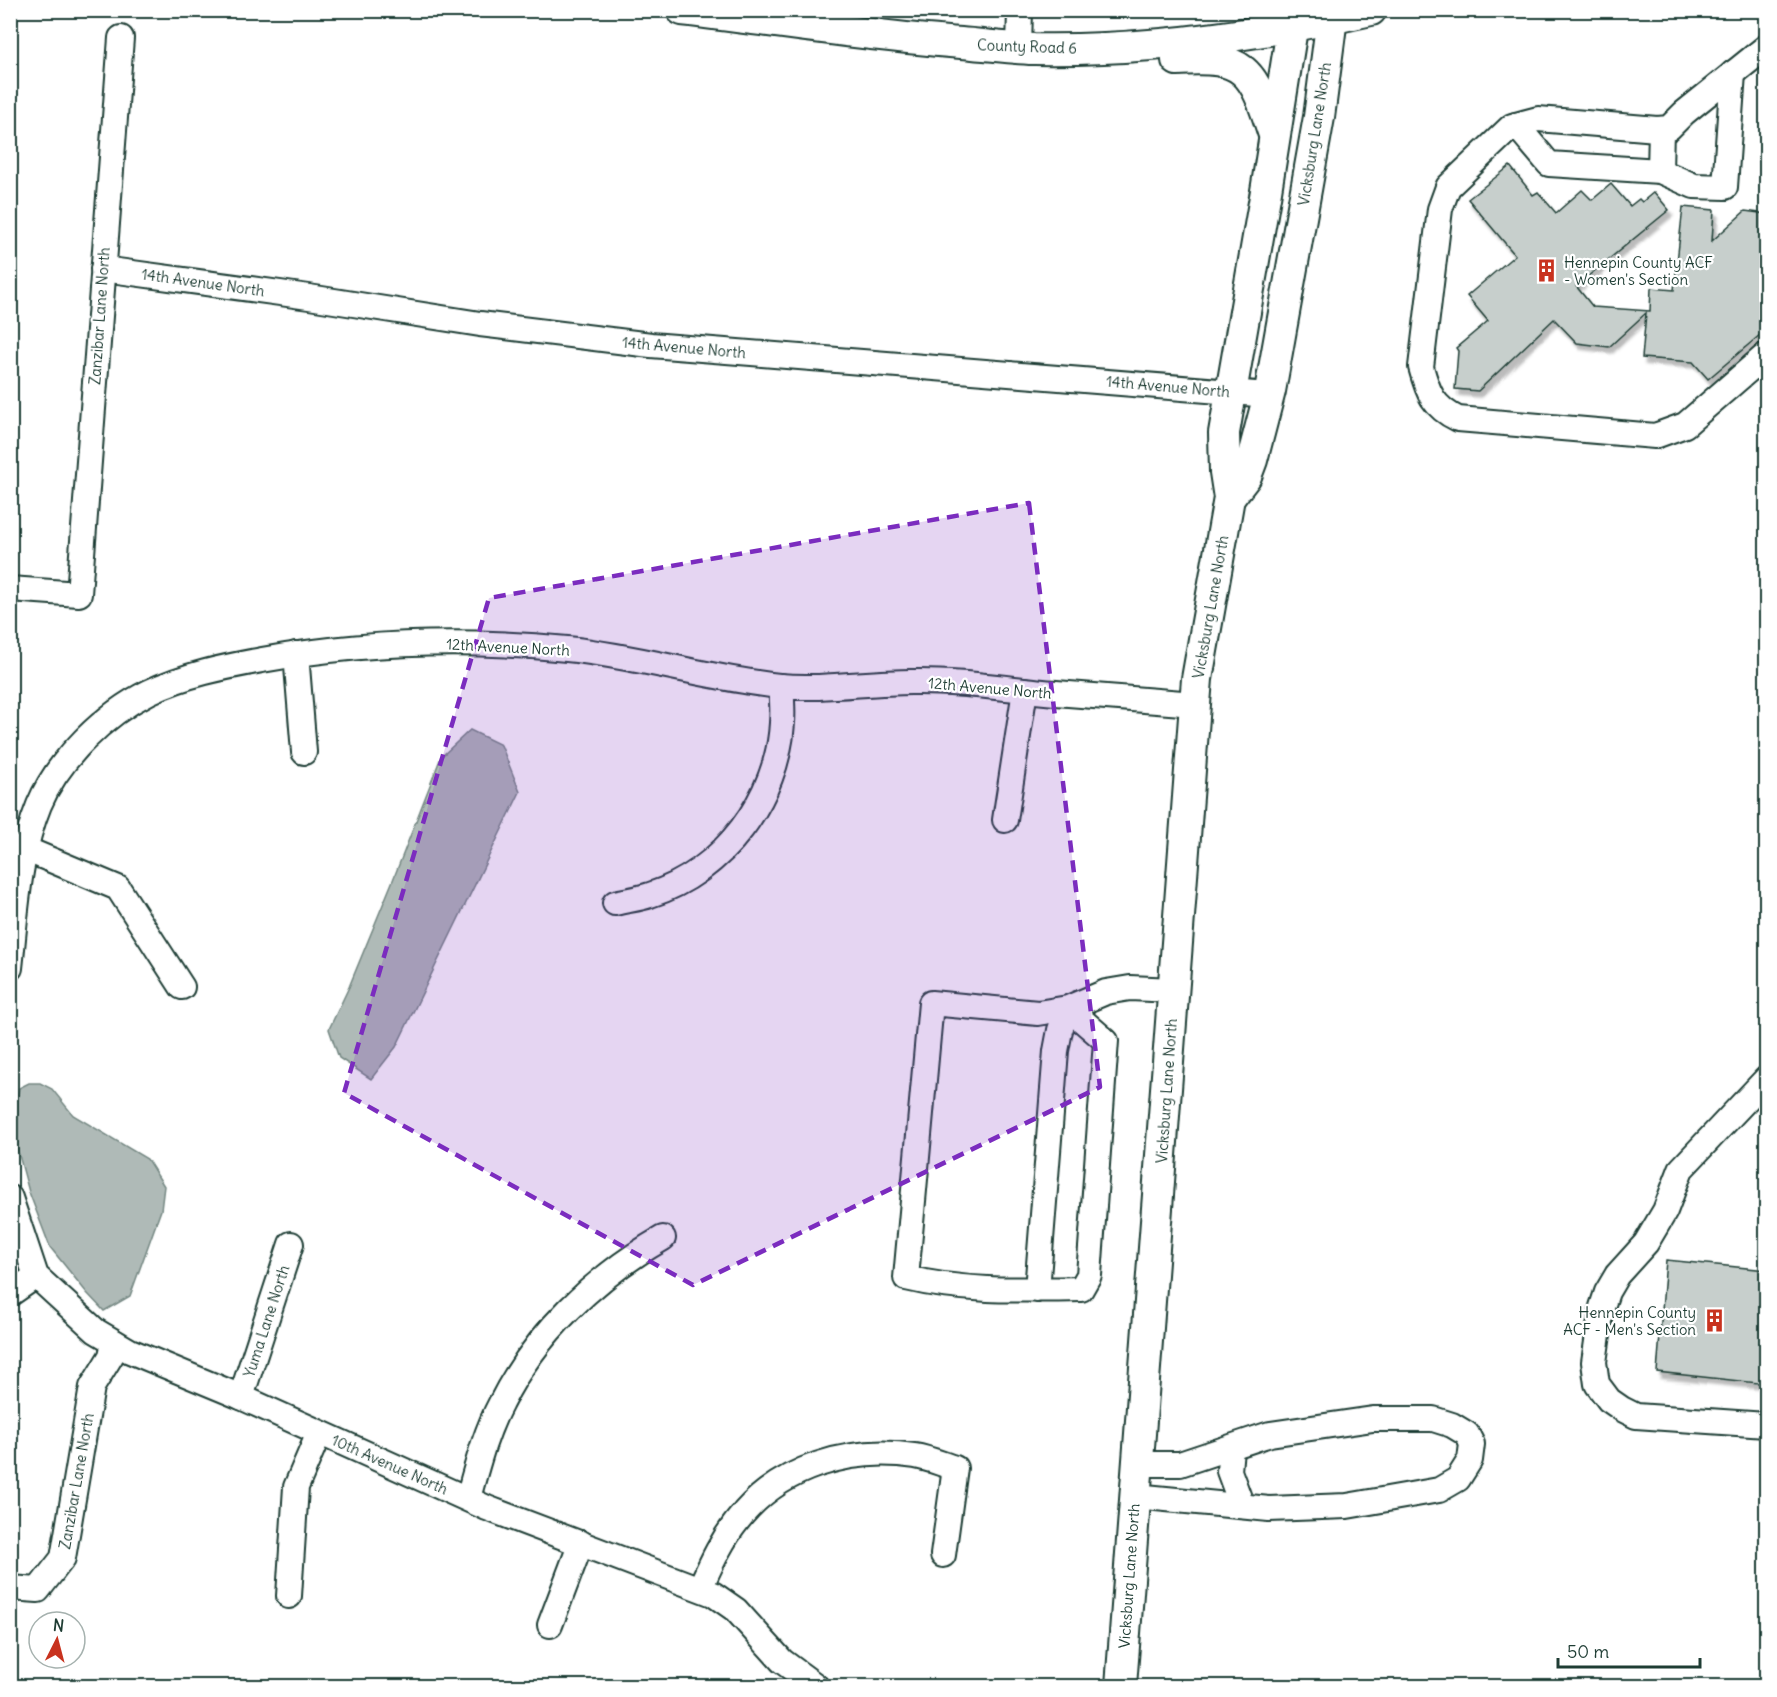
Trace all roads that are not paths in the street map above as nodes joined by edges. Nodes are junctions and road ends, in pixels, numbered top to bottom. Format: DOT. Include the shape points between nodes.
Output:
graph roads {
  1 [pos="682,10"];
  2 [pos="1020,10"];
  3 [pos="1371,10"];
  4 [pos="1333,14"];
  5 [pos="1293,19"];
  6 [pos="121,38"];
  7 [pos="1767,47"];
  8 [pos="1026,48"];
  9 [pos="1733,73"];
  10 [pos="1516,125"];
  11 [pos="1661,129"];
  12 [pos="1275,138"];
  13 [pos="1660,171"];
  14 [pos="103,269"];
  15 [pos="1767,355"];
  16 [pos="1232,392"];
  17 [pos="1269,395"];
  18 [pos="1229,498"];
  19 [pos="10,589"];
  20 [pos="296,654"];
  21 [pos="782,686"];
  22 [pos="1025,690"];
  23 [pos="1195,704"];
  24 [pos="304,752"];
  25 [pos="1005,820"];
  26 [pos="18,849"];
  27 [pos="615,903"];
  28 [pos="10,968"];
  29 [pos="182,987"];
  30 [pos="1173,990"];
  31 [pos="1068,1008"];
  32 [pos="1767,1079"];
  33 [pos="10,1198"];
  34 [pos="663,1238"];
  35 [pos="291,1244"];
  36 [pos="36,1276"];
  37 [pos="1036,1290"];
  38 [pos="10,1294"];
  39 [pos="114,1342"];
  40 [pos="241,1397"];
  41 [pos="1767,1425"];
  42 [pos="319,1433"];
  43 [pos="1231,1448"];
  44 [pos="1138,1464"];
  45 [pos="1135,1496"];
  46 [pos="468,1498"];
  47 [pos="1242,1506"];
  48 [pos="581,1543"];
  49 [pos="943,1555"];
  50 [pos="10,1588"];
  51 [pos="700,1588"];
  52 [pos="289,1596"];
  53 [pos="550,1625"];
  54 [pos="816,1686"];
  55 [pos="1121,1686"];
  1 -- 8 [label="main road, County Road 6" via="905,39"];
  2 -- 8 [label="street"];
  3 -- 4 [label="main road, County Road 6"];
  4 -- 5 [label="main road, County Road 6"];
  4 -- 17 [label="main road, Vicksburg Lane North"];
  5 -- 8 [label="main road, County Road 6" via="1234,36 1112,48"];
  5 -- 12 [label="main road, Vicksburg Lane North"];
  6 -- 14 [label="street, Zanzibar Lane North"];
  7 -- 9 [label="street"];
  8 -- 12 [label="main road" via="1084,64 1223,60 1243,70 1257,88"];
  9 -- 11 [label="street" via="1669,128"];
  9 -- 13 [label="street" via="1725,187 1694,186"];
  10 -- 11 [label="street" via="1538,119"];
  10 -- 13 [label="street" via="1549,164"];
  10 -- 15 [label="street" via="1448,187 1440,209 1421,367 1428,391 1442,411 1458,419 1655,436 1685,425"];
  11 -- 13 [label="street"];
  12 -- 16 [label="main road, Vicksburg Lane North"];
  14 -- 16 [label="street, 14th Avenue North" via="651,345"];
  14 -- 19 [label="street, Zanzibar Lane North" via="79,594"];
  16 -- 17 [label="street, 14th Avenue North"];
  16 -- 18 [label="main road, Vicksburg Lane North" via="1224,432"];
  17 -- 18 [label="main road, Vicksburg Lane North" via="1246,476"];
  18 -- 23 [label="main road, Vicksburg Lane North"];
  20 -- 21 [label="street, 12th Avenue North" via="402,644 486,643 571,649"];
  20 -- 24 [label="street"];
  20 -- 26 [label="street, 12th Avenue North" via="185,678 149,692 114,713 60,768"];
  21 -- 22 [label="street, 12th Avenue North" via="912,681"];
  21 -- 27 [label="street" via="783,724 775,762 763,796 742,828 716,857 686,879 651,895"];
  22 -- 23 [label="street, 12th Avenue North"];
  22 -- 25 [label="street"];
  23 -- 30 [label="main road, Vicksburg Lane North"];
  26 -- 28 [label="street, 12th Avenue North"];
  26 -- 29 [label="street" via="118,888"];
  30 -- 31 [label="street" via="1130,988 1106,992"];
  30 -- 44 [label="main road, Vicksburg Lane North"];
  31 -- 37 [label="street" via="1056,1051"];
  31 -- 37 [label="street" via="1106,1041 1089,1275 1081,1289"];
  31 -- 37 [label="street" via="1038,1013 931,1003 927,1025 906,1278 934,1285"];
  32 -- 41 [label="street" via="1681,1169 1665,1211 1646,1243 1607,1292 1594,1362 1598,1384 1609,1400 1636,1416"];
  33 -- 36 [label="street, 10th Avenue North"];
  34 -- 46 [label="street" via="593,1286 525,1360 500,1404"];
  35 -- 40 [label="street, Yuma Lane North"];
  36 -- 38 [label="street"];
  36 -- 39 [label="street, 10th Avenue North" via="96,1331"];
  39 -- 40 [label="street, 10th Avenue North"];
  39 -- 50 [label="street, Zanzibar Lane North" via="111,1356 92,1387 63,1558 38,1590"];
  40 -- 42 [label="street, 10th Avenue North"];
  42 -- 46 [label="street, 10th Avenue North"];
  42 -- 52 [label="street" via="296,1487"];
  43 -- 44 [label="street" via="1180,1464"];
  43 -- 47 [label="street" via="1229,1471"];
  43 -- 47 [label="street" via="1270,1434 1373,1419 1433,1419 1467,1434 1472,1444 1470,1460 1458,1479 1439,1490 1347,1506"];
  44 -- 45 [label="main road, Vicksburg Lane North"];
  45 -- 47 [label="street"];
  45 -- 55 [label="main road, Vicksburg Lane North"];
  46 -- 48 [label="street, 10th Avenue North"];
  48 -- 51 [label="street, 10th Avenue North"];
  48 -- 53 [label="street"];
  49 -- 51 [label="street" via="955,1468 917,1456 878,1453 838,1457 800,1470 767,1491 739,1518 716,1551"];
  51 -- 54 [label="street, 10th Avenue North" via="736,1610 782,1660"];
}
